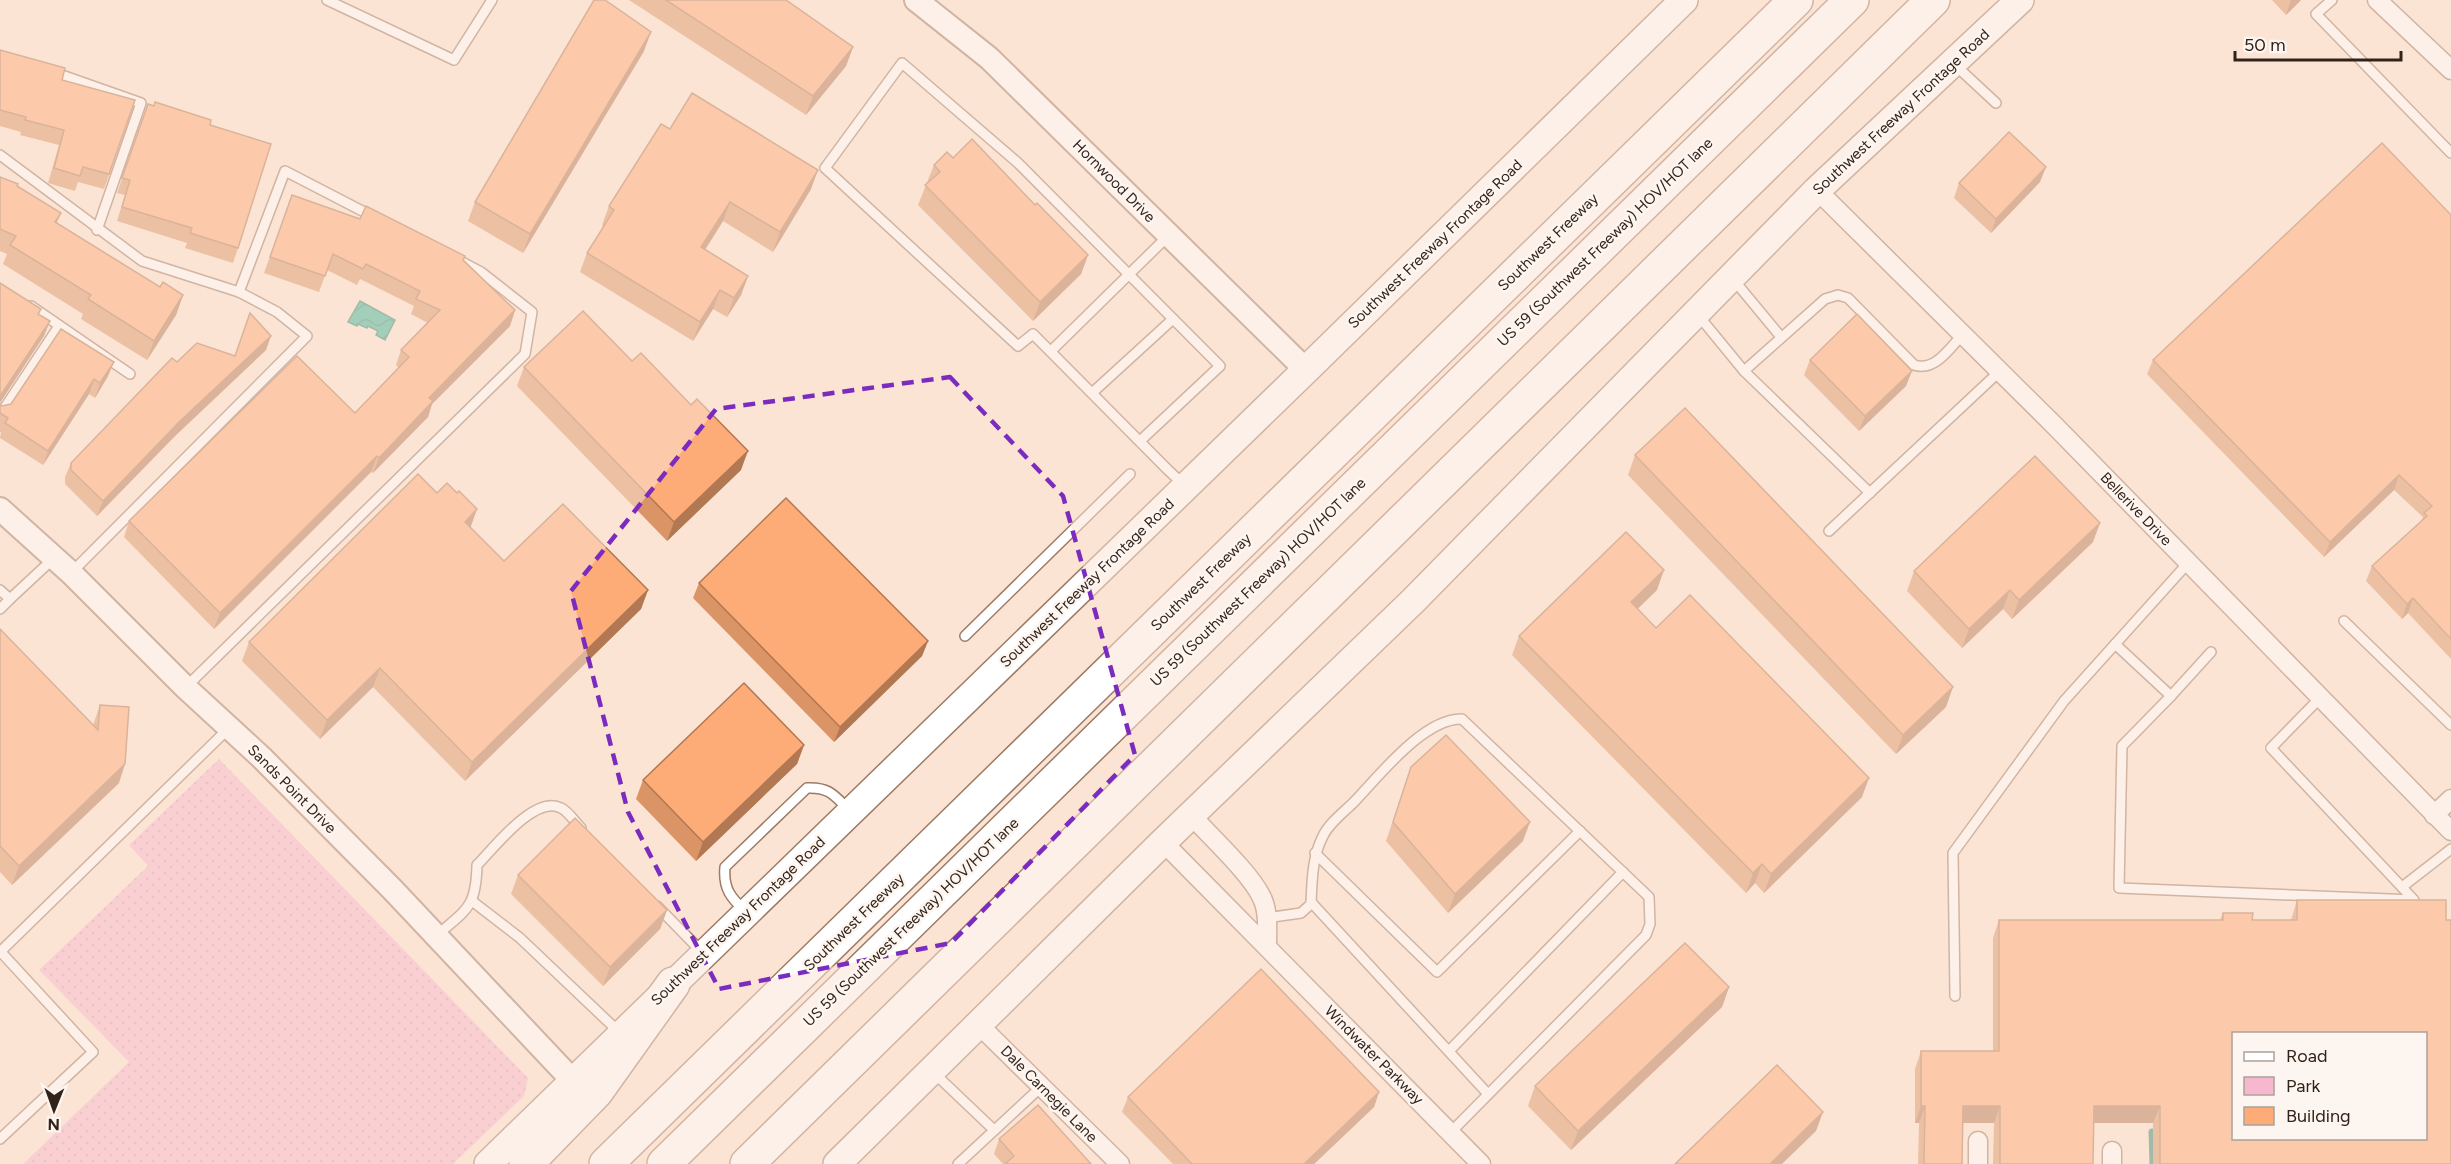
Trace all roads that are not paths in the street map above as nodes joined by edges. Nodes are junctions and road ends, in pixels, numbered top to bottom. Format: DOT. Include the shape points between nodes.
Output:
graph roads {
  1 [pos="327,0"];
  2 [pos="492,0"];
  3 [pos="916,0"];
  4 [pos="1684,0"];
  5 [pos="1796,0"];
  6 [pos="1852,0"];
  7 [pos="1933,0"];
  8 [pos="2020,0"];
  9 [pos="2332,0"];
  10 [pos="2377,0"];
  11 [pos="1953,63"];
  12 [pos="44,69"];
  13 [pos="2451,70"];
  14 [pos="1996,103"];
  15 [pos="2451,153"];
  16 [pos="0,156"];
  17 [pos="1817,190"];
  18 [pos="378,219"];
  19 [pos="97,230"];
  20 [pos="1169,235"];
  21 [pos="450,256"];
  22 [pos="1129,274"];
  23 [pos="1732,277"];
  24 [pos="239,292"];
  25 [pos="25,302"];
  26 [pos="1696,313"];
  27 [pos="1173,319"];
  28 [pos="59,326"];
  29 [pos="1963,334"];
  30 [pos="1781,338"];
  31 [pos="1050,351"];
  32 [pos="1306,370"];
  33 [pos="1744,371"];
  34 [pos="2000,371"];
  35 [pos="130,374"];
  36 [pos="1092,393"];
  37 [pos="0,415"];
  38 [pos="1140,441"];
  39 [pos="1130,474"];
  40 [pos="1186,487"];
  41 [pos="1870,493"];
  42 [pos="0,509"];
  43 [pos="1829,531"];
  44 [pos="54,558"];
  45 [pos="2188,563"];
  46 [pos="71,573"];
  47 [pos="0,590"];
  48 [pos="10,599"];
  49 [pos="0,609"];
  50 [pos="2344,621"];
  51 [pos="965,636"];
  52 [pos="2115,644"];
  53 [pos="2211,652"];
  54 [pos="186,688"];
  55 [pos="2171,696"];
  56 [pos="2320,698"];
  57 [pos="2451,725"];
  58 [pos="230,727"];
  59 [pos="2451,799"];
  60 [pos="851,811"];
  61 [pos="1191,815"];
  62 [pos="2434,815"];
  63 [pos="1580,831"];
  64 [pos="2451,831"];
  65 [pos="585,832"];
  66 [pos="1163,842"];
  67 [pos="2451,849"];
  68 [pos="1315,853"];
  69 [pos="1623,872"];
  70 [pos="2402,887"];
  71 [pos="648,896"];
  72 [pos="472,902"];
  73 [pos="1311,902"];
  74 [pos="747,913"];
  75 [pos="1266,918"];
  76 [pos="436,936"];
  77 [pos="1267,946"];
  78 [pos="0,951"];
  79 [pos="704,954"];
  80 [pos="674,984"];
  81 [pos="1955,996"];
  82 [pos="978,1024"];
  83 [pos="621,1034"];
  84 [pos="1449,1051"];
  85 [pos="931,1070"];
  86 [pos="573,1081"];
  87 [pos="1041,1087"];
  88 [pos="1488,1094"];
  89 [pos="994,1130"];
  90 [pos="1450,1133"];
  91 [pos="0,1139"];
  92 [pos="1978,1141"];
  93 [pos="488,1164"];
  94 [pos="525,1164"];
  95 [pos="606,1164"];
  96 [pos="664,1164"];
  97 [pos="747,1164"];
  98 [pos="837,1164"];
  99 [pos="958,1164"];
  100 [pos="1120,1164"];
  101 [pos="1481,1164"];
  102 [pos="1978,1164"];
  1 -- 2 [label="lane" via="454,60"];
  3 -- 20 [label="street, Hornwood Drive" via="989,58"];
  4 -- 32 [label="main road, Southwest Freeway Frontage Road"];
  5 -- 95 [label="highway, Southwest Freeway"];
  6 -- 96 [label="highway, US 59 (Southwest Freeway) HOV/HOT lane"];
  7 -- 97 [label="highway"];
  8 -- 11 [label="main road, Southwest Freeway Frontage Road"];
  9 -- 15 [label="lane" via="2316,14"];
  10 -- 13 [label="street"];
  11 -- 14 [label="lane"];
  11 -- 17 [label="main road, Southwest Freeway Frontage Road"];
  12 -- 19 [label="lane" via="141,103"];
  16 -- 19 [label="lane"];
  17 -- 23 [label="main road, Southwest Freeway Frontage Road"];
  17 -- 29 [label="street, Bellerive Drive"];
  18 -- 24 [label="lane" via="285,171"];
  19 -- 24 [label="lane" via="142,261"];
  20 -- 22 [label="lane"];
  20 -- 32 [label="street, Hornwood Drive"];
  21 -- 54 [label="lane" via="481,272 532,312 525,354"];
  22 -- 27 [label="lane"];
  22 -- 31 [label="lane"];
  22 -- 31 [label="lane" via="1018,163 902,63 825,168 1018,346 1033,334"];
  23 -- 26 [label="main road, Southwest Freeway Frontage Road"];
  23 -- 30 [label="lane"];
  24 -- 46 [label="lane" via="277,312 307,336"];
  25 -- 28 [label="lane"];
  26 -- 33 [label="lane"];
  26 -- 61 [label="main road, Southwest Freeway Frontage Road" via="1413,601"];
  27 -- 36 [label="lane"];
  27 -- 38 [label="lane" via="1220,366"];
  28 -- 35 [label="lane"];
  28 -- 37 [label="lane"];
  29 -- 30 [label="lane" via="1932,365 1922,368 1914,365 1848,297 1838,295 1825,299"];
  29 -- 34 [label="street, Bellerive Drive"];
  30 -- 33 [label="lane"];
  31 -- 36 [label="lane"];
  32 -- 40 [label="main road, Southwest Freeway Frontage Road"];
  33 -- 41 [label="lane"];
  34 -- 41 [label="lane"];
  34 -- 45 [label="street, Bellerive Drive"];
  36 -- 38 [label="lane"];
  38 -- 40 [label="lane"];
  39 -- 51 [label="lane"];
  40 -- 60 [label="main road, Southwest Freeway Frontage Road"];
  41 -- 43 [label="lane"];
  42 -- 44 [label="street, Sands Point Drive"];
  44 -- 46 [label="street, Sands Point Drive"];
  44 -- 48 [label="lane"];
  45 -- 52 [label="lane"];
  45 -- 56 [label="street, Bellerive Drive"];
  46 -- 54 [label="street, Sands Point Drive"];
  47 -- 48 [label="lane"];
  48 -- 49 [label="lane"];
  50 -- 57 [label="lane"];
  52 -- 55 [label="lane"];
  52 -- 81 [label="lane" via="2064,701 1953,853"];
  53 -- 55 [label="lane"];
  54 -- 58 [label="street, Sands Point Drive"];
  55 -- 70 [label="lane" via="2122,746 2119,888 2414,900"];
  56 -- 62 [label="street, Bellerive Drive"];
  56 -- 70 [label="lane" via="2271,747"];
  58 -- 76 [label="street, Sands Point Drive"];
  58 -- 78 [label="lane"];
  59 -- 62 [label="street"];
  60 -- 74 [label="main road, Southwest Freeway Frontage Road"];
  60 -- 74 [label="lane" via="829,790 807,788 725,867 728,894"];
  61 -- 66 [label="main road, Southwest Freeway Frontage Road"];
  61 -- 75 [label="street" via="1252,883 1262,897"];
  62 -- 64 [label="street, Bellerive Drive"];
  63 -- 68 [label="lane" via="1462,719 1452,719 1410,745 1324,832"];
  63 -- 68 [label="lane" via="1437,972"];
  63 -- 69 [label="lane"];
  65 -- 72 [label="lane" via="561,807 544,806 528,814 477,865"];
  66 -- 77 [label="street, Windwater Parkway"];
  66 -- 82 [label="main road, Southwest Freeway Frontage Road"];
  67 -- 70 [label="lane"];
  68 -- 73 [label="lane"];
  69 -- 84 [label="lane"];
  69 -- 88 [label="lane" via="1649,897 1650,924 1646,935"];
  71 -- 79 [label="lane"];
  72 -- 76 [label="lane"];
  72 -- 83 [label="lane" via="520,938"];
  73 -- 75 [label="lane" via="1301,913"];
  73 -- 84 [label="lane"];
  74 -- 79 [label="main road, Southwest Freeway Frontage Road"];
  75 -- 77 [label="street"];
  76 -- 86 [label="street, Sands Point Drive"];
  77 -- 90 [label="street, Windwater Parkway"];
  78 -- 91 [label="lane" via="93,1052"];
  79 -- 80 [label="main road, Southwest Freeway Frontage Road"];
  80 -- 83 [label="main road, Southwest Freeway Frontage Road"];
  80 -- 94 [label="highway" via="596,1092"];
  82 -- 85 [label="main road, Southwest Freeway Frontage Road"];
  82 -- 87 [label="street, Dale Carnegie Lane"];
  83 -- 86 [label="main road, Southwest Freeway Frontage Road"];
  84 -- 88 [label="lane"];
  85 -- 89 [label="lane"];
  85 -- 98 [label="main road, Southwest Freeway Frontage Road"];
  86 -- 93 [label="main road, Southwest Freeway Frontage Road"];
  87 -- 89 [label="lane"];
  87 -- 100 [label="street, Dale Carnegie Lane"];
  88 -- 90 [label="lane"];
  89 -- 99 [label="lane"];
  90 -- 101 [label="street, Windwater Parkway"];
  92 -- 102 [label="street"];
}
